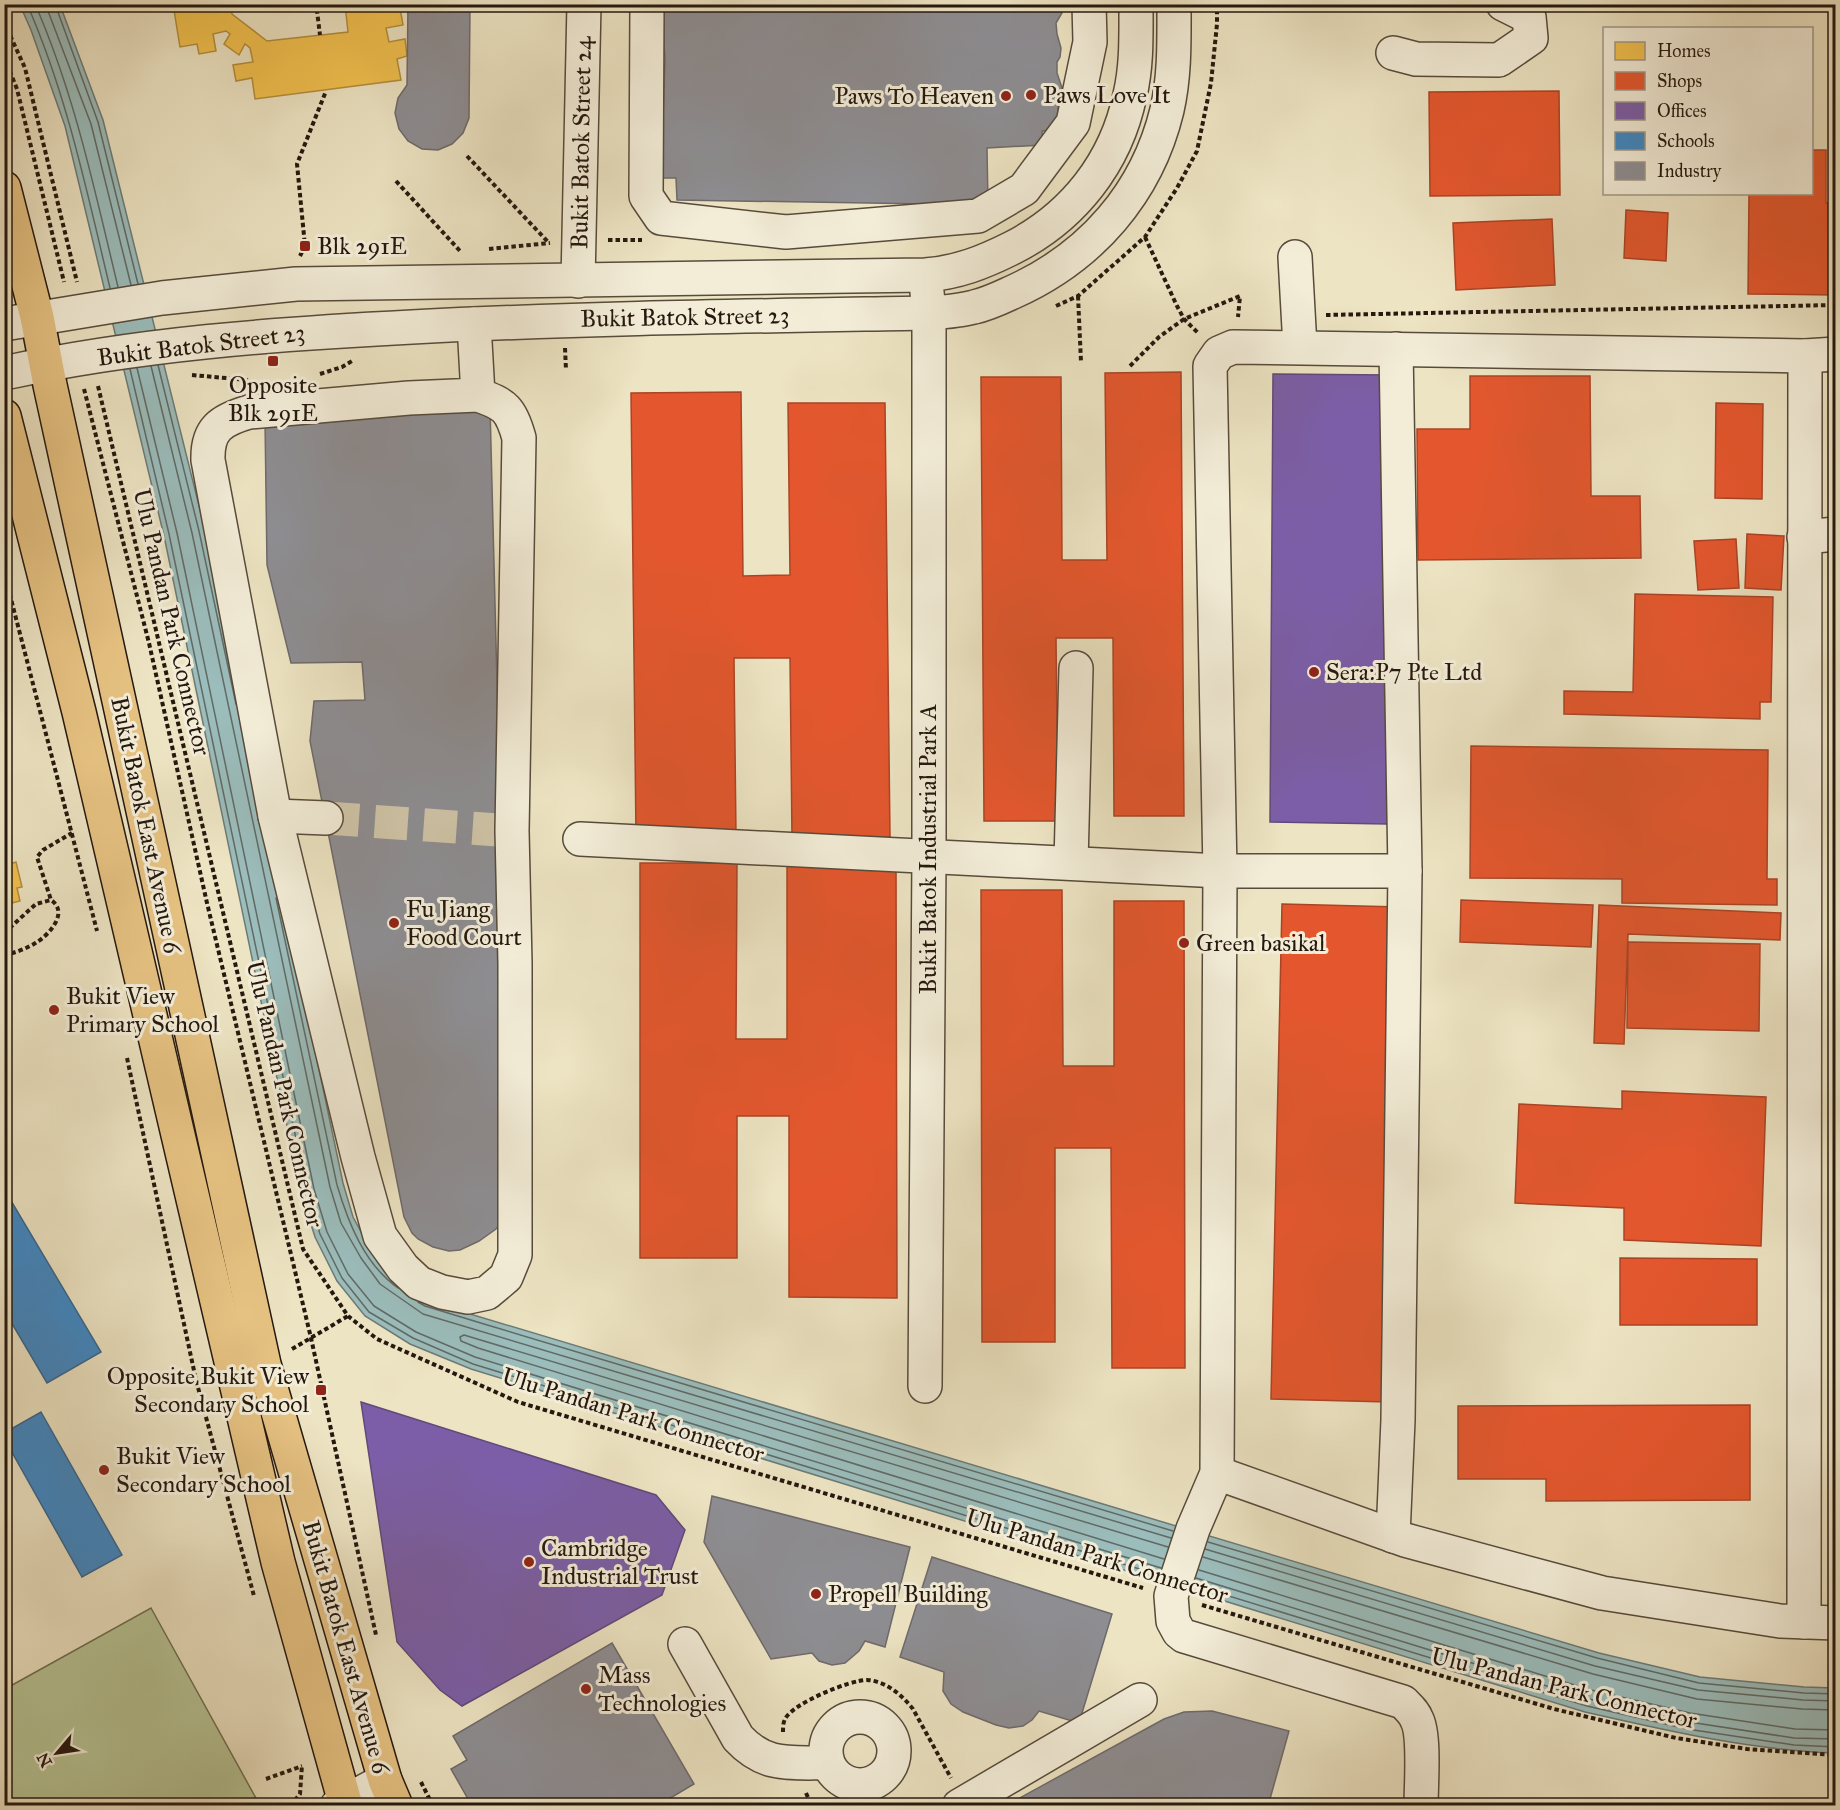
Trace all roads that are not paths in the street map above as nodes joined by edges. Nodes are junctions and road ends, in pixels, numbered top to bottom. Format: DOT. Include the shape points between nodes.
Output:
graph roads {
  1 [pos="584,4"];
  2 [pos="647,4"];
  3 [pos="1089,4"];
  4 [pos="1136,4"];
  5 [pos="1174,4"];
  6 [pos="1503,4"];
  7 [pos="1393,52"];
  8 [pos="4,188"];
  9 [pos="1295,257"];
  10 [pos="925,275"];
  11 [pos="578,281"];
  12 [pos="929,313"];
  13 [pos="37,317"];
  14 [pos="4,324"];
  15 [pos="474,324"];
  16 [pos="1299,331"];
  17 [pos="1396,350"];
  18 [pos="1820,355"];
  19 [pos="46,364"];
  20 [pos="4,372"];
  21 [pos="477,395"];
  22 [pos="4,416"];
  23 [pos="1820,535"];
  24 [pos="1076,668"];
  25 [pos="275,816"];
  26 [pos="326,818"];
  27 [pos="580,839"];
  28 [pos="928,857"];
  29 [pos="1071,864"];
  30 [pos="1220,871"];
  31 [pos="1405,871"];
  32 [pos="925,1386"];
  33 [pos="1216,1473"];
  34 [pos="1393,1536"];
  35 [pos="1820,1622"];
  36 [pos="685,1644"];
  37 [pos="1140,1700"];
  38 [pos="841,1783"];
  39 [pos="391,1793"];
  40 [pos="957,1796"];
  41 [pos="343,1804"];
  42 [pos="1421,1806"];
  1 -- 11 [label="street, Bukit Batok Street 24"];
  2 -- 3 [label="street" via="646,196 662,218 786,232 978,216 1024,189 1073,123 1090,42"];
  4 -- 10 [label="street, Bukit Batok Street 23" via="1131,94 1115,143 1101,170 1064,213 1014,247 972,266"];
  5 -- 12 [label="street, Bukit Batok Street 23" via="1174,59 1161,131 1141,178 1108,223 1091,243 1029,285 975,307"];
  6 -- 7 [label="street" via="1529,17 1531,38 1499,60 1416,58"];
  8 -- 13 [label="main road, Bukit Batok East Avenue 6"];
  9 -- 16 [label="street"];
  10 -- 11 [label="street, Bukit Batok Street 23"];
  10 -- 12 [label="street, Bukit Batok Industrial Park A"];
  11 -- 13 [label="street, Bukit Batok Street 23" via="296,284 162,298"];
  12 -- 15 [label="street, Bukit Batok Street 23"];
  12 -- 28 [label="street, Bukit Batok Industrial Park A"];
  13 -- 14 [label="street, Bukit Batok Street 23"];
  13 -- 19 [label="main road, Bukit Batok East Avenue 6"];
  15 -- 19 [label="street, Bukit Batok Street 23" via="302,332 172,346 96,365"];
  15 -- 21 [label="street"];
  16 -- 17 [label="street"];
  16 -- 30 [label="street" via="1233,347 1218,353 1210,366"];
  17 -- 18 [label="street"];
  17 -- 31 [label="street"];
  18 -- 23 [label="street"];
  19 -- 20 [label="street, Bukit Batok Street 23"];
  19 -- 39 [label="main road, Bukit Batok East Avenue 6" via="264,1364"];
  21 -- 25 [label="street" via="249,412 223,421 209,440 208,460"];
  21 -- 25 [label="street" via="506,408 519,438 513,831 515,1255 506,1277 487,1293 468,1297 419,1283 380,1236"];
  22 -- 41 [label="main road, Bukit Batok East Avenue 6" via="80,712 278,1562"];
  23 -- 35 [label="street"];
  24 -- 29 [label="street"];
  25 -- 26 [label="street"];
  27 -- 28 [label="street"];
  28 -- 29 [label="street"];
  28 -- 32 [label="street, Bukit Batok Industrial Park A"];
  29 -- 30 [label="street"];
  30 -- 31 [label="street"];
  30 -- 33 [label="street"];
  31 -- 34 [label="street"];
  33 -- 34 [label="street"];
  33 -- 42 [label="street" via="1172,1592 1173,1621 1179,1632 1403,1702 1419,1722"];
  34 -- 35 [label="street" via="1602,1593 1780,1621"];
  36 -- 38 [label="street" via="748,1749 760,1757 791,1762"];
  37 -- 40 [label="street"];
  39 -- 41 [label="street"];
}
